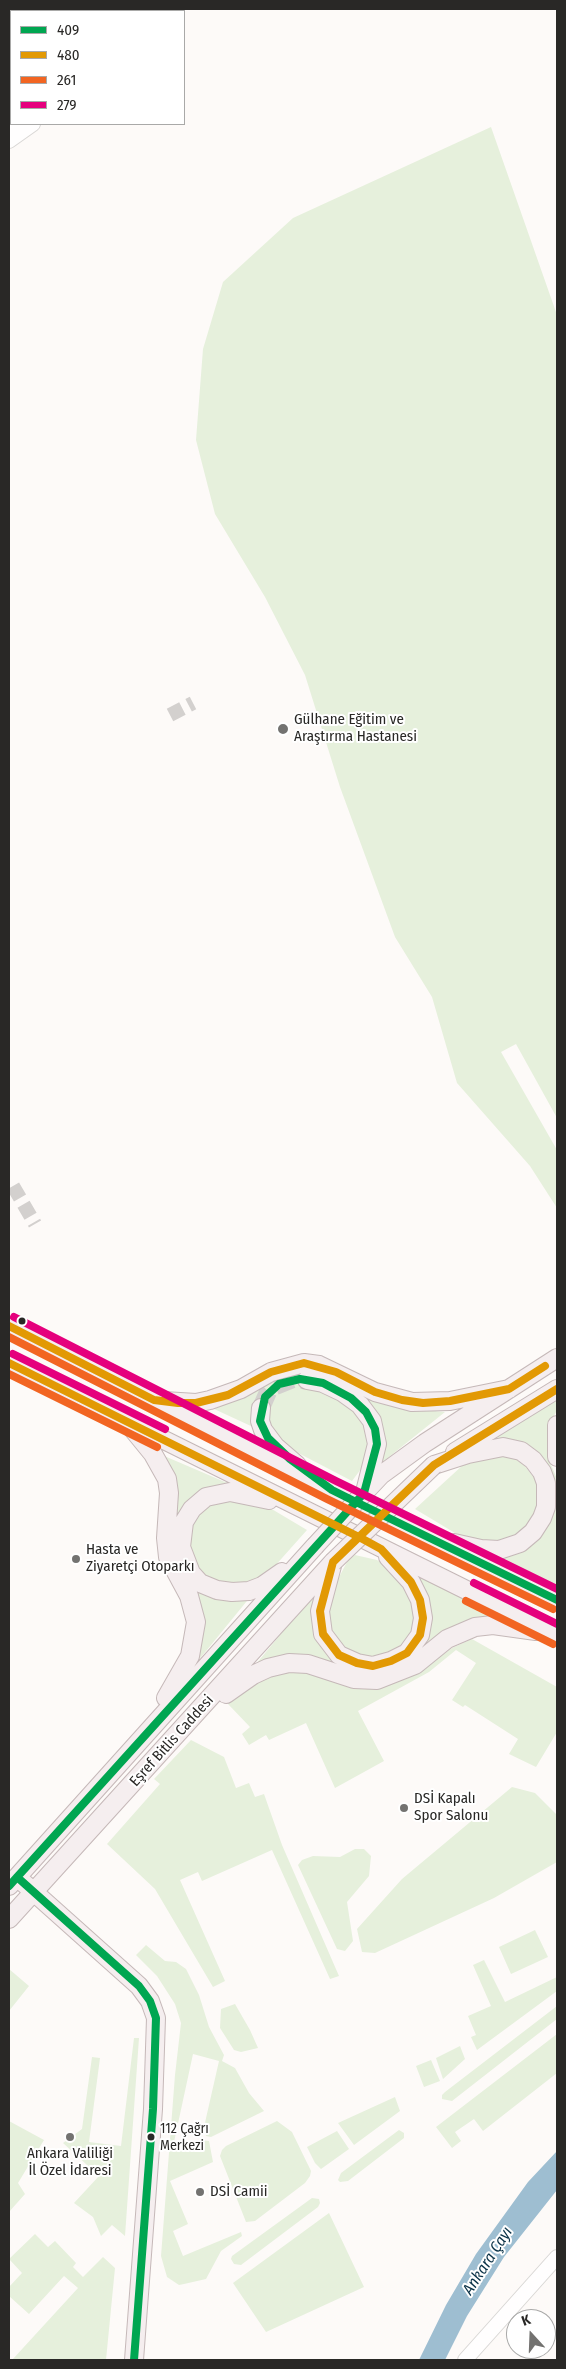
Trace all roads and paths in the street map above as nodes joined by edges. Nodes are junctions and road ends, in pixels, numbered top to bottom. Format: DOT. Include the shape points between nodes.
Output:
graph roads {
  1 [pos="32,125"];
  2 [pos="9,141"];
  3 [pos="9,1326"];
  4 [pos="557,1358"];
  5 [pos="9,1363"];
  6 [pos="307,1380"];
  7 [pos="557,1389"];
  8 [pos="509,1390"];
  9 [pos="154,1400"];
  10 [pos="260,1408"];
  11 [pos="124,1420"];
  12 [pos="557,1426"];
  13 [pos="557,1457"];
  14 [pos="434,1465"];
  15 [pos="377,1469"];
  16 [pos="332,1490"];
  17 [pos="303,1510"];
  18 [pos="427,1537"];
  19 [pos="315,1546"];
  20 [pos="380,1549"];
  21 [pos="333,1562"];
  22 [pos="557,1600"];
  23 [pos="557,1635"];
  24 [pos="178,1735"];
  25 [pos="127,1756"];
  26 [pos="13,1882"];
  27 [pos="34,1893"];
  28 [pos="9,1919"];
  29 [pos="557,2257"];
  30 [pos="134,2360"];
  31 [pos="465,2360"];
  1 -- 2 [label="street"];
  3 -- 9 [label="main road"];
  4 -- 8 [label="main road"];
  5 -- 11 [label="main road"];
  6 -- 15 [label="main road" via="342,1392 366,1412 377,1436"];
  7 -- 14 [label="main road"];
  8 -- 9 [label="main road" via="450,1401 412,1402 375,1392 319,1365 304,1363 271,1372 241,1390 210,1400 186,1403"];
  8 -- 15 [label="main road"];
  9 -- 16 [label="main road"];
  10 -- 16 [label="main road" via="263,1430 275,1446"];
  11 -- 17 [label="main road"];
  11 -- 25 [label="main road" via="153,1454 167,1479 168,1557 189,1596 196,1622 188,1663"];
  12 -- 13 [label="main road"];
  14 -- 18 [label="main road" via="503,1447 521,1451 542,1472 546,1483 546,1507 533,1532 520,1543 500,1550"];
  14 -- 21 [label="main road, Eşref Bitlis Caddesi, bridge"];
  15 -- 19 [label="main road, bridge" via="364,1493"];
  16 -- 18 [label="main road"];
  17 -- 19 [label="main road" via="237,1492 206,1497 196,1504 182,1526 184,1560 191,1573 204,1585 242,1592 262,1586"];
  17 -- 20 [label="main road"];
  18 -- 22 [label="main road"];
  19 -- 25 [label="main road, Eşref Bitlis Caddesi"];
  20 -- 21 [label="main road" via="411,1582 420,1600 423,1618 420,1636 407,1652 391,1662 373,1666 358,1663 339,1655 327,1642 320,1611"];
  20 -- 23 [label="main road"];
  21 -- 24 [label="main road, Eşref Bitlis Caddesi"];
  23 -- 24 [label="main road" via="493,1625 475,1627 446,1639 415,1665 377,1680 354,1679 308,1664 289,1663 268,1668 239,1683"];
  24 -- 27 [label="main road, Eşref Bitlis Caddesi"];
  25 -- 26 [label="main road, Eşref Bitlis Caddesi"];
  26 -- 27 [label="main road"];
  27 -- 28 [label="main road, Eşref Bitlis Caddesi"];
  27 -- 30 [label="main road" via="139,1986 150,2001 156,2021 153,2109"];
  29 -- 31 [label="street"];
}
